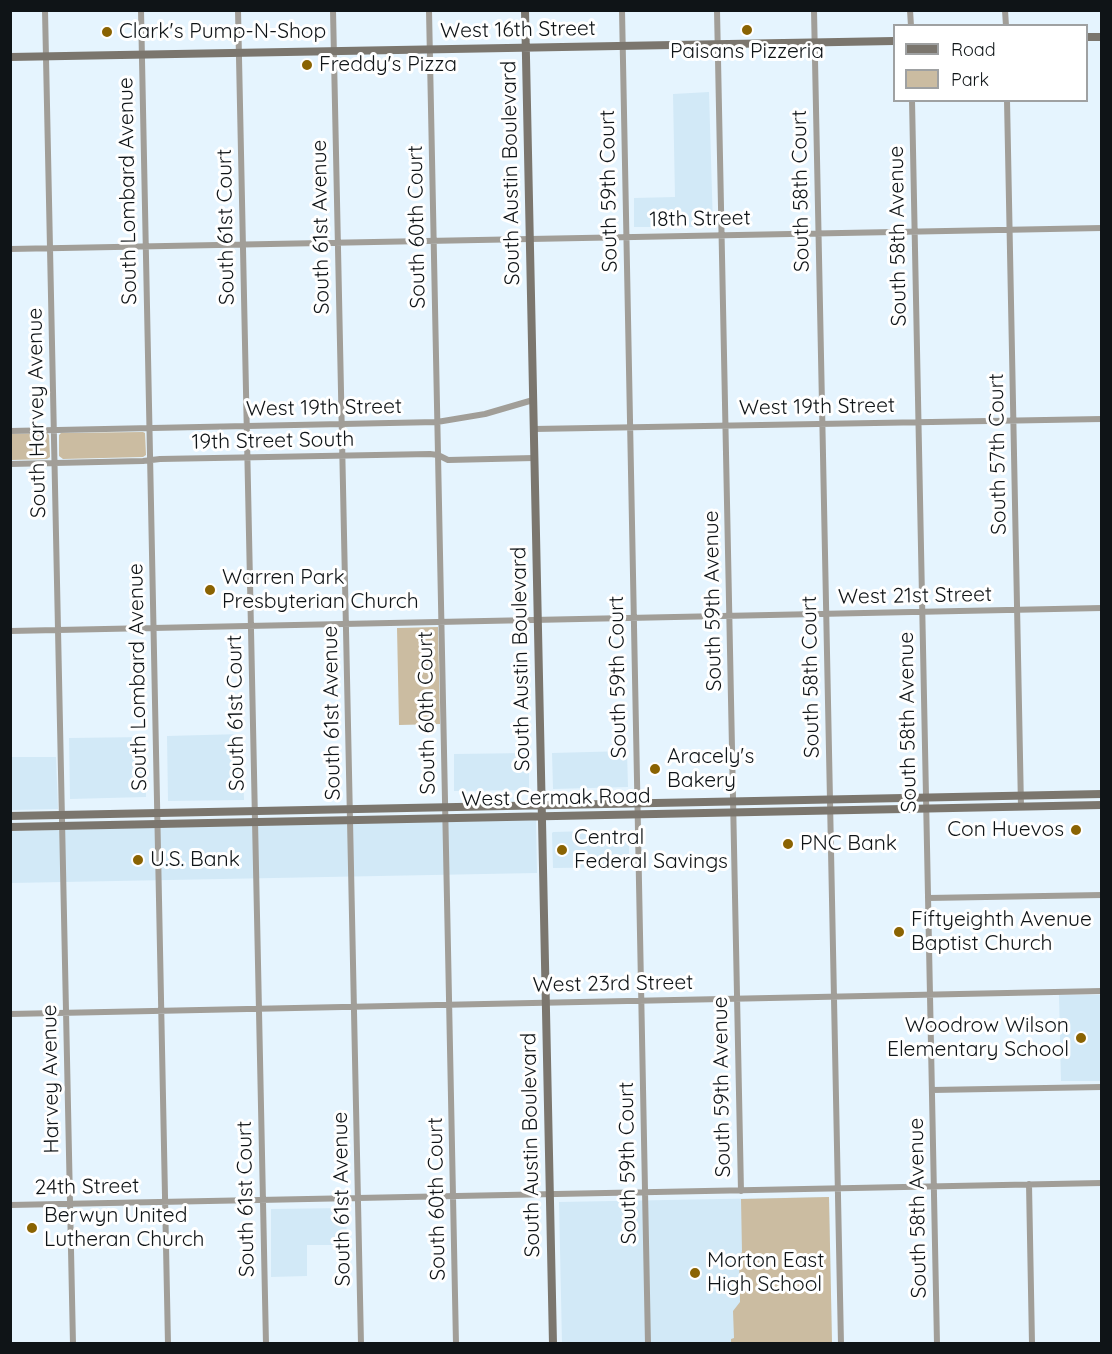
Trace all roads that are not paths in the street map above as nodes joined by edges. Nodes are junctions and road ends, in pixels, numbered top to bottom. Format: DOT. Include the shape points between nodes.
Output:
graph roads {
  1 [pos="45,10"];
  2 [pos="141,10"];
  3 [pos="238,10"];
  4 [pos="333,10"];
  5 [pos="429,10"];
  6 [pos="525,10"];
  7 [pos="622,10"];
  8 [pos="717,10"];
  9 [pos="814,10"];
  10 [pos="893,41"];
  11 [pos="814,42"];
  12 [pos="718,44"];
  13 [pos="622,46"];
  14 [pos="526,48"];
  15 [pos="430,49"];
  16 [pos="334,51"];
  17 [pos="238,53"];
  18 [pos="142,55"];
  19 [pos="10,57"];
  20 [pos="46,57"];
  21 [pos="912,102"];
  22 [pos="1007,102"];
  23 [pos="1101,228"];
  24 [pos="1010,230"];
  25 [pos="915,232"];
  26 [pos="818,234"];
  27 [pos="722,236"];
  28 [pos="626,237"];
  29 [pos="530,239"];
  30 [pos="434,241"];
  31 [pos="338,243"];
  32 [pos="243,245"];
  33 [pos="146,247"];
  34 [pos="10,249"];
  35 [pos="50,249"];
  36 [pos="533,400"];
  37 [pos="1101,419"];
  38 [pos="1013,420"];
  39 [pos="437,422"];
  40 [pos="918,422"];
  41 [pos="342,424"];
  42 [pos="822,424"];
  43 [pos="246,426"];
  44 [pos="726,426"];
  45 [pos="149,428"];
  46 [pos="630,428"];
  47 [pos="534,429"];
  48 [pos="54,430"];
  49 [pos="10,431"];
  50 [pos="438,455"];
  51 [pos="343,456"];
  52 [pos="247,458"];
  53 [pos="534,458"];
  54 [pos="150,460"];
  55 [pos="54,463"];
  56 [pos="10,464"];
  57 [pos="1101,608"];
  58 [pos="1017,610"];
  59 [pos="922,612"];
  60 [pos="826,614"];
  61 [pos="729,616"];
  62 [pos="634,618"];
  63 [pos="538,620"];
  64 [pos="441,622"];
  65 [pos="346,624"];
  66 [pos="250,626"];
  67 [pos="153,628"];
  68 [pos="58,630"];
  69 [pos="10,631"];
  70 [pos="1101,794"];
  71 [pos="1021,796"];
  72 [pos="926,798"];
  73 [pos="830,800"];
  74 [pos="733,802"];
  75 [pos="637,803"];
  76 [pos="1101,805"];
  77 [pos="542,806"];
  78 [pos="445,807"];
  79 [pos="1021,807"];
  80 [pos="926,809"];
  81 [pos="350,810"];
  82 [pos="831,810"];
  83 [pos="254,811"];
  84 [pos="157,813"];
  85 [pos="733,813"];
  86 [pos="638,814"];
  87 [pos="62,815"];
  88 [pos="10,816"];
  89 [pos="542,816"];
  90 [pos="446,818"];
  91 [pos="350,820"];
  92 [pos="255,822"];
  93 [pos="157,824"];
  94 [pos="62,826"];
  95 [pos="10,827"];
  96 [pos="1101,895"];
  97 [pos="928,898"];
  98 [pos="1101,991"];
  99 [pos="930,995"];
  100 [pos="834,997"];
  101 [pos="737,998"];
  102 [pos="641,1000"];
  103 [pos="546,1002"];
  104 [pos="449,1004"];
  105 [pos="354,1006"];
  106 [pos="259,1009"];
  107 [pos="161,1011"];
  108 [pos="66,1013"];
  109 [pos="10,1014"];
  110 [pos="1101,1087"];
  111 [pos="932,1090"];
  112 [pos="1101,1183"];
  113 [pos="1029,1184"];
  114 [pos="934,1186"];
  115 [pos="838,1189"];
  116 [pos="741,1191"];
  117 [pos="645,1193"];
  118 [pos="550,1195"];
  119 [pos="453,1197"];
  120 [pos="358,1198"];
  121 [pos="262,1200"];
  122 [pos="165,1202"];
  123 [pos="70,1204"];
  124 [pos="10,1205"];
  125 [pos="73,1344"];
  126 [pos="168,1344"];
  127 [pos="266,1344"];
  128 [pos="361,1344"];
  129 [pos="456,1344"];
  130 [pos="553,1344"];
  131 [pos="648,1344"];
  132 [pos="841,1344"];
  133 [pos="937,1344"];
  134 [pos="1032,1344"];
  1 -- 20 [label="street, South Harvey Avenue"];
  2 -- 18 [label="street, South Lombard Avenue"];
  3 -- 17 [label="street, South 61st Court"];
  4 -- 16 [label="street, South 61st Avenue"];
  5 -- 15 [label="street, South 60th Court"];
  6 -- 14 [label="street, South Austin Boulevard"];
  7 -- 13 [label="street, South 59th Court"];
  8 -- 12 [label="street, South 59th Avenue"];
  9 -- 11 [label="street, South 58th Court"];
  10 -- 11 [label="street, West 16th Street"];
  11 -- 12 [label="street, West 16th Street"];
  11 -- 26 [label="street, South 58th Court"];
  12 -- 13 [label="street, West 16th Street"];
  12 -- 27 [label="street, South 59th Avenue"];
  13 -- 14 [label="street, West 16th Street"];
  13 -- 28 [label="street, South 59th Court"];
  14 -- 15 [label="street, West 16th Street"];
  14 -- 29 [label="street, South Austin Boulevard"];
  15 -- 16 [label="street, West 16th Street"];
  15 -- 30 [label="street, South 60th Court"];
  16 -- 17 [label="street, West 16th Street"];
  16 -- 31 [label="street, South 61st Avenue"];
  17 -- 18 [label="street, West 16th Street"];
  17 -- 32 [label="street, South 61st Court"];
  18 -- 20 [label="street, West 16th Street"];
  18 -- 33 [label="street, South Lombard Avenue"];
  19 -- 20 [label="street, West 16th Street"];
  20 -- 35 [label="street, South Harvey Avenue"];
  21 -- 25 [label="street, South 58th Avenue"];
  22 -- 24 [label="street, South 57th Court"];
  23 -- 24 [label="street, 18th Street"];
  24 -- 25 [label="street, 18th Street"];
  24 -- 38 [label="street, South 57th Court"];
  25 -- 26 [label="street, 18th Street"];
  25 -- 40 [label="street, South 58th Avenue"];
  26 -- 27 [label="street, 18th Street"];
  26 -- 42 [label="street, South 58th Court"];
  27 -- 28 [label="street, 18th Street"];
  27 -- 44 [label="street, South 59th Avenue"];
  28 -- 29 [label="street, 18th Street"];
  28 -- 46 [label="street, South 59th Court"];
  29 -- 30 [label="street, 18th Street"];
  29 -- 36 [label="street, South Austin Boulevard"];
  30 -- 31 [label="street, 18th Street"];
  30 -- 39 [label="street, South 60th Court"];
  31 -- 32 [label="street, 18th Street"];
  31 -- 41 [label="street, South 61st Avenue"];
  32 -- 33 [label="street, 18th Street"];
  32 -- 43 [label="street, South 61st Court"];
  33 -- 35 [label="street, 18th Street"];
  33 -- 45 [label="street, South Lombard Avenue"];
  34 -- 35 [label="street, 18th Street"];
  35 -- 48 [label="street, South Harvey Avenue"];
  36 -- 39 [label="street, West 19th Street"];
  36 -- 47 [label="street, South Austin Boulevard"];
  37 -- 38 [label="street, West 19th Street"];
  38 -- 40 [label="street, West 19th Street"];
  38 -- 58 [label="street, South 57th Court"];
  39 -- 41 [label="street, West 19th Street"];
  39 -- 50 [label="street, South 60th Court"];
  40 -- 42 [label="street, West 19th Street"];
  40 -- 59 [label="street, South 58th Avenue"];
  41 -- 43 [label="street, West 19th Street"];
  41 -- 51 [label="street, South 61st Avenue"];
  42 -- 44 [label="street, West 19th Street"];
  42 -- 60 [label="street, South 58th Court"];
  43 -- 45 [label="street, West 19th Street"];
  43 -- 52 [label="street, South 61st Court"];
  44 -- 46 [label="street, West 19th Street"];
  44 -- 61 [label="street, South 59th Avenue"];
  45 -- 48 [label="street, West 19th Street"];
  45 -- 54 [label="street, South Lombard Avenue"];
  46 -- 47 [label="street, West 19th Street"];
  46 -- 62 [label="street, South 59th Court"];
  47 -- 53 [label="street, South Austin Boulevard"];
  48 -- 49 [label="street, West 19th Street"];
  48 -- 55 [label="street, South Harvey Avenue"];
  50 -- 51 [label="street, 19th Street South"];
  50 -- 53 [label="street, 19th Street South" via="448,460"];
  50 -- 64 [label="street, South 60th Court"];
  51 -- 52 [label="street, 19th Street South"];
  51 -- 65 [label="street, South 61st Avenue"];
  52 -- 54 [label="street, 19th Street South"];
  52 -- 66 [label="street, South 61st Court"];
  53 -- 63 [label="street, South Austin Boulevard"];
  54 -- 55 [label="street, 19th Street South"];
  54 -- 67 [label="street, South Lombard Avenue"];
  55 -- 56 [label="street, 19th Street South"];
  55 -- 68 [label="street, South Harvey Avenue"];
  57 -- 58 [label="street, West 21st Street"];
  58 -- 59 [label="street, West 21st Street"];
  58 -- 71 [label="street, South 57th Court"];
  59 -- 60 [label="street, West 21st Street"];
  59 -- 72 [label="street, South 58th Avenue"];
  60 -- 61 [label="street, West 21st Street"];
  60 -- 73 [label="street, South 58th Court"];
  61 -- 62 [label="street, West 21st Street"];
  61 -- 74 [label="street, South 59th Avenue"];
  62 -- 63 [label="street, West 21st Street"];
  62 -- 75 [label="street, South 59th Court"];
  63 -- 64 [label="street, West 21st Street"];
  63 -- 77 [label="street, South Austin Boulevard"];
  64 -- 65 [label="street, West 21st Street"];
  64 -- 78 [label="street, South 60th Court"];
  65 -- 66 [label="street, West 21st Street"];
  65 -- 81 [label="street, South 61st Avenue"];
  66 -- 67 [label="street, West 21st Street"];
  66 -- 83 [label="street, South 61st Court"];
  67 -- 68 [label="street, West 21st Street"];
  67 -- 84 [label="street, South Lombard Avenue"];
  68 -- 69 [label="street, West 21st Street"];
  68 -- 87 [label="street, South Harvey Avenue"];
  70 -- 71 [label="street, West Cermak Road"];
  71 -- 72 [label="street, West Cermak Road"];
  71 -- 79 [label="street, South 57th Court"];
  72 -- 73 [label="street, West Cermak Road"];
  72 -- 80 [label="street, South 58th Avenue"];
  73 -- 74 [label="street, West Cermak Road"];
  73 -- 82 [label="street, South 58th Court"];
  74 -- 75 [label="street, West Cermak Road"];
  74 -- 85 [label="street, South 59th Avenue"];
  75 -- 77 [label="street, West Cermak Road"];
  75 -- 86 [label="street, South 59th Court"];
  76 -- 79 [label="street, West Cermak Road"];
  77 -- 78 [label="street, West Cermak Road"];
  77 -- 89 [label="street, South Austin Boulevard"];
  78 -- 81 [label="street, West Cermak Road"];
  78 -- 90 [label="street, South 60th Court"];
  79 -- 80 [label="street, West Cermak Road"];
  80 -- 82 [label="street, West Cermak Road"];
  80 -- 97 [label="street, South 58th Avenue"];
  81 -- 83 [label="street, West Cermak Road"];
  81 -- 91 [label="street, South 61st Avenue"];
  82 -- 85 [label="street, West Cermak Road"];
  82 -- 100 [label="street, South 58th Court"];
  83 -- 84 [label="street, West Cermak Road"];
  83 -- 92 [label="street, South 61st Court"];
  84 -- 87 [label="street, West Cermak Road"];
  84 -- 93 [label="street, South Lombard Avenue"];
  85 -- 86 [label="street, West Cermak Road"];
  85 -- 101 [label="street, South 59th Avenue"];
  86 -- 89 [label="street, West Cermak Road"];
  86 -- 102 [label="street, South 59th Court"];
  87 -- 88 [label="street, West Cermak Road"];
  87 -- 94 [label="street, Harvey Avenue"];
  89 -- 90 [label="street, West Cermak Road"];
  89 -- 103 [label="street, South Austin Boulevard"];
  90 -- 91 [label="street, West Cermak Road"];
  90 -- 104 [label="street, South 60th Court"];
  91 -- 92 [label="street, West Cermak Road"];
  91 -- 105 [label="street, South 61st Avenue"];
  92 -- 93 [label="street, West Cermak Road"];
  92 -- 106 [label="street, South 61st Court"];
  93 -- 94 [label="street, West Cermak Road"];
  93 -- 107 [label="street, South Lombard Avenue"];
  94 -- 95 [label="street, West Cermak Road"];
  94 -- 108 [label="street, Harvey Avenue"];
  96 -- 97 [label="street"];
  97 -- 99 [label="street, South 58th Avenue"];
  98 -- 99 [label="street, West 23rd Street"];
  99 -- 100 [label="street, West 23rd Street"];
  99 -- 111 [label="street, South 58th Avenue"];
  100 -- 101 [label="street, West 23rd Street"];
  100 -- 115 [label="street, South 58th Court"];
  101 -- 102 [label="street, West 23rd Street"];
  101 -- 116 [label="street, South 59th Avenue"];
  102 -- 103 [label="street, West 23rd Street"];
  102 -- 117 [label="street, South 59th Court"];
  103 -- 104 [label="street, West 23rd Street"];
  103 -- 118 [label="street, South Austin Boulevard"];
  104 -- 105 [label="street, West 23rd Street"];
  104 -- 119 [label="street, South 60th Court"];
  105 -- 106 [label="street, West 23rd Street"];
  105 -- 120 [label="street, South 61st Avenue"];
  106 -- 107 [label="street, West 23rd Street"];
  106 -- 121 [label="street, South 61st Court"];
  107 -- 108 [label="street, West 23rd Street"];
  107 -- 122 [label="street, South Lombard Avenue"];
  108 -- 109 [label="street, West 23rd Street"];
  108 -- 123 [label="street, Harvey Avenue"];
  110 -- 111 [label="street"];
  111 -- 114 [label="street, South 58th Avenue"];
  112 -- 113 [label="street, 24th Street"];
  113 -- 114 [label="street, 24th Street"];
  113 -- 134 [label="street"];
  114 -- 115 [label="street, 24th Street"];
  114 -- 133 [label="street, South 58th Avenue"];
  115 -- 116 [label="street, 24th Street"];
  115 -- 132 [label="street, South 58th Court"];
  116 -- 117 [label="street, 24th Street"];
  117 -- 118 [label="street, 24th Street"];
  117 -- 131 [label="street, South 59th Court"];
  118 -- 119 [label="street, 24th Street"];
  118 -- 130 [label="street, South Austin Boulevard"];
  119 -- 120 [label="street, 24th Street"];
  119 -- 129 [label="street, South 60th Court"];
  120 -- 121 [label="street, 24th Street"];
  120 -- 128 [label="street, South 61st Avenue"];
  121 -- 122 [label="street, 24th Street"];
  121 -- 127 [label="street, South 61st Court"];
  122 -- 123 [label="street, 24th Street"];
  122 -- 126 [label="street, South Lombard Avenue"];
  123 -- 124 [label="street, 24th Street"];
  123 -- 125 [label="street, Harvey Avenue"];
}
